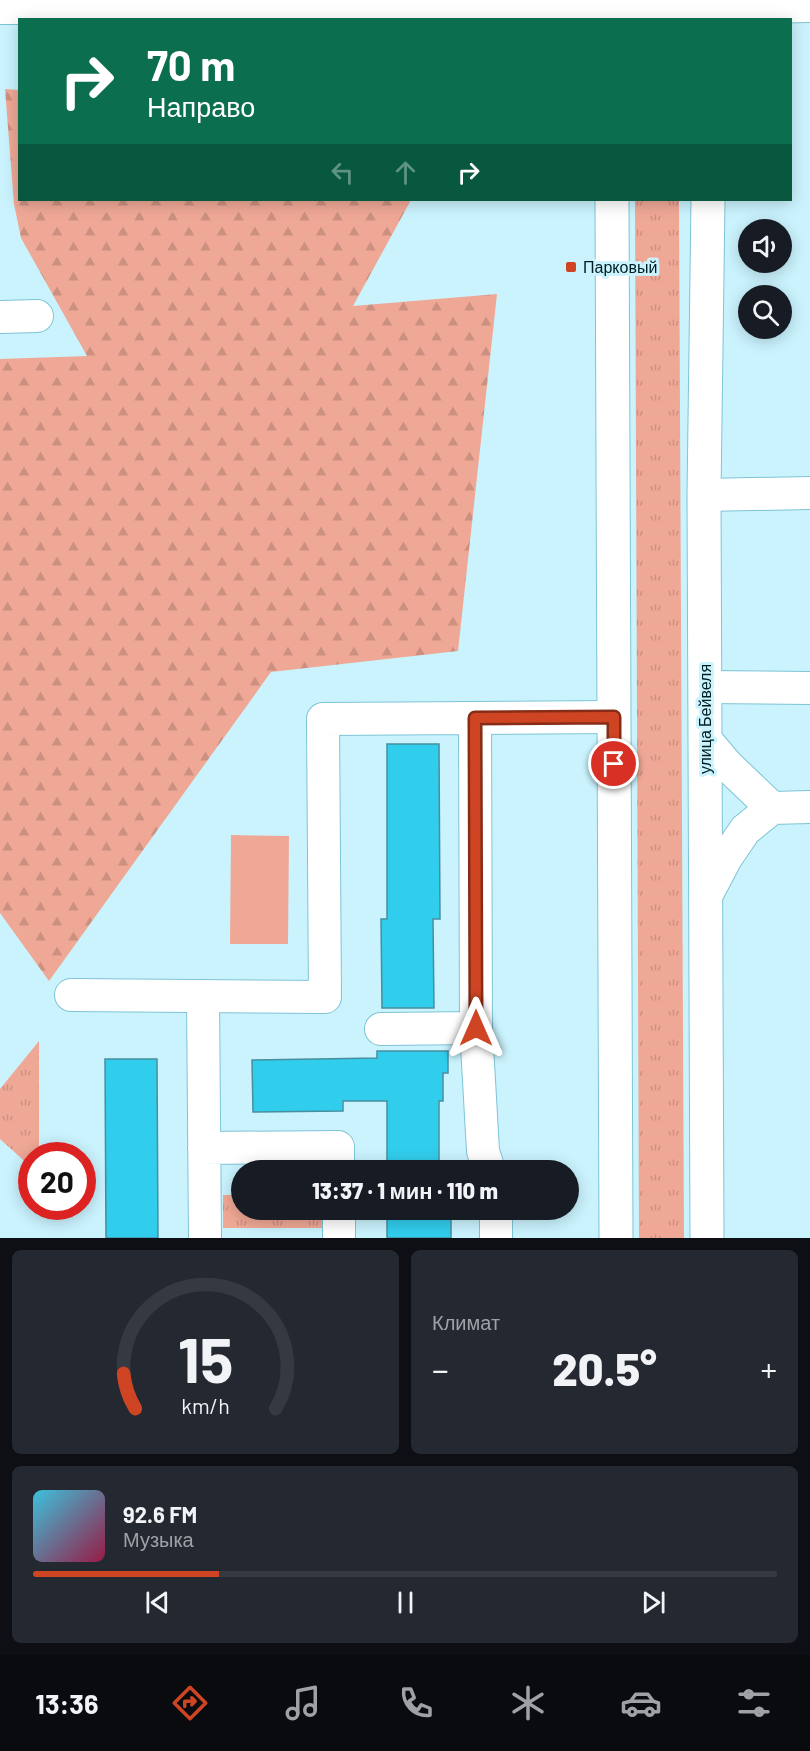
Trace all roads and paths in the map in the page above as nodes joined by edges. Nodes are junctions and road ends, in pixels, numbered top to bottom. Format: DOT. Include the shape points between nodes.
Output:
graph roads {
  1 [pos="116,4"];
  2 [pos="810,6"];
  3 [pos="0,8"];
  4 [pos="612,9"];
  5 [pos="704,9"];
  6 [pos="612,201"];
  7 [pos="708,201"];
  8 [pos="37,316"];
  9 [pos="0,317"];
  10 [pos="810,493"];
  11 [pos="705,495"];
  12 [pos="705,687"];
  13 [pos="810,688"];
  14 [pos="614,717"];
  15 [pos="475,718"];
  16 [pos="706,740"];
  17 [pos="810,807"];
  18 [pos="772,808"];
  19 [pos="706,896"];
  20 [pos="71,995"];
  21 [pos="203,996"];
  22 [pos="476,1028"];
  23 [pos="381,1029"];
  24 [pos="204,1148"];
  25 [pos="338,1160"];
  26 [pos="486,1160"];
  27 [pos="339,1220"];
  28 [pos="496,1220"];
  29 [pos="205,1238"];
  30 [pos="339,1238"];
  31 [pos="496,1238"];
  32 [pos="616,1238"];
  33 [pos="707,1238"];
  1 -- 3 [label="street"];
  1 -- 4 [label="street"];
  2 -- 5 [label="street"];
  4 -- 5 [label="street"];
  6 -- 14 [label="main road"];
  7 -- 11 [label="main road, улица Бейвеля"];
  8 -- 9 [label="street"];
  10 -- 11 [label="street"];
  11 -- 12 [label="main road, улица Бейвеля"];
  12 -- 13 [label="street"];
  12 -- 16 [label="main road, улица Бейвеля"];
  14 -- 15 [label="street"];
  14 -- 32 [label="main road"];
  15 -- 21 [label="street" via="323,719 325,997"];
  15 -- 22 [label="street"];
  16 -- 18 [label="street"];
  16 -- 19 [label="main road, улица Бейвеля"];
  17 -- 18 [label="street"];
  18 -- 19 [label="street" via="746,830"];
  19 -- 33 [label="main road, улица Бейвеля"];
  20 -- 21 [label="street"];
  21 -- 24 [label="street"];
  22 -- 23 [label="street"];
  22 -- 26 [label="street"];
  24 -- 25 [label="street" via="338,1146"];
  24 -- 29 [label="street"];
  27 -- 30 [label="street"];
  28 -- 31 [label="street"];
}
